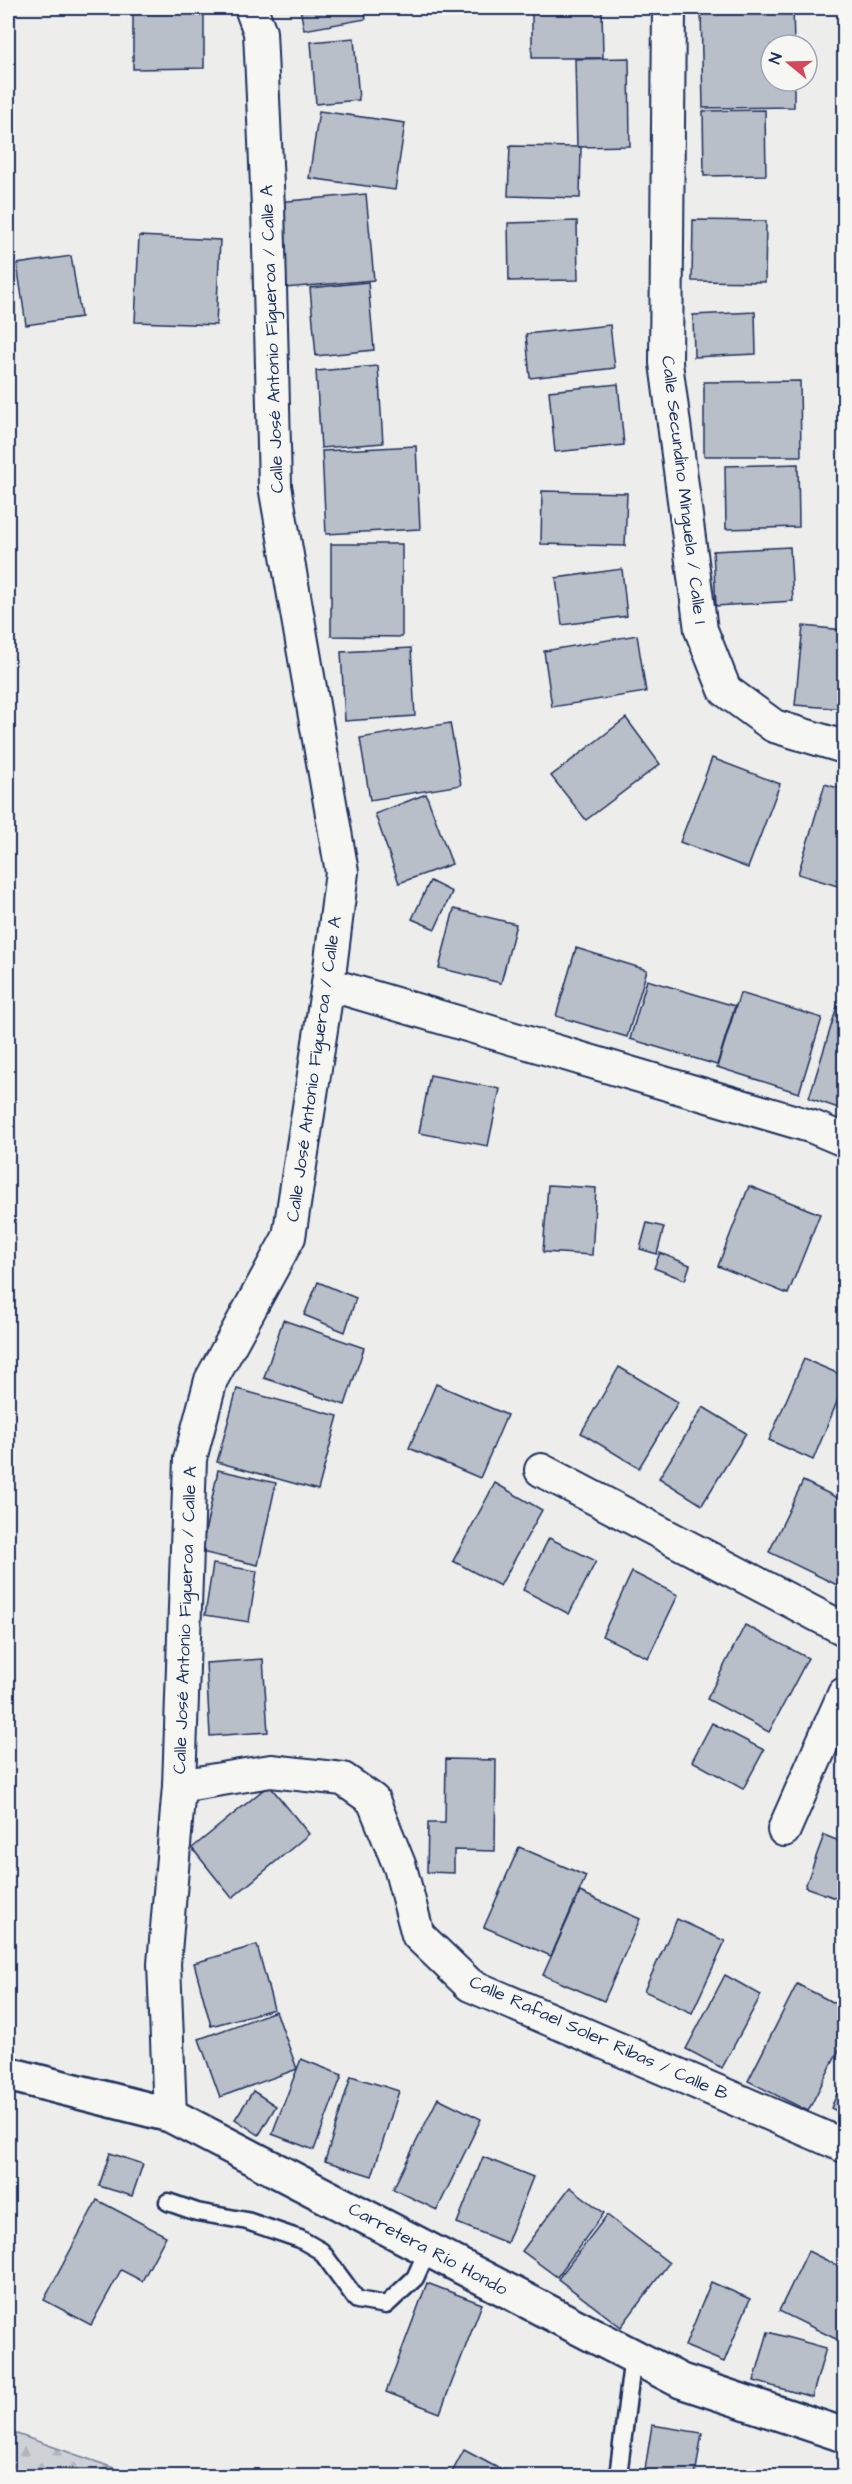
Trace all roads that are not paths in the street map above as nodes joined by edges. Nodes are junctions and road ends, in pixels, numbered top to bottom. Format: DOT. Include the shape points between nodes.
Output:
graph roads {
  1 [pos="251,8"];
  2 [pos="669,8"];
  3 [pos="844,747"];
  4 [pos="328,984"];
  5 [pos="844,1140"];
  6 [pos="541,1470"];
  7 [pos="844,1629"];
  8 [pos="844,1694"];
  9 [pos="179,1786"];
  10 [pos="784,1830"];
  11 [pos="8,2074"];
  12 [pos="171,2115"];
  13 [pos="844,2146"];
  14 [pos="168,2202"];
  15 [pos="428,2249"];
  16 [pos="633,2356"];
  17 [pos="844,2435"];
  18 [pos="618,2476"];
  1 -- 4 [label="street, Calle José Antonio Figueroa / Calle A" via="260,32 275,486 342,872"];
  2 -- 3 [label="street, Calle Secundino Minguela / Calle I" via="666,363 701,630 725,690 774,726"];
  4 -- 5 [label="street" via="802,1124"];
  4 -- 9 [label="street, Calle José Antonio Figueroa / Calle A" via="290,1237 211,1380 190,1459"];
  6 -- 7 [label="street"];
  8 -- 10 [label="street"];
  9 -- 12 [label="street, Calle José Antonio Figueroa / Calle A" via="164,1964"];
  9 -- 13 [label="street, Calle Rafael Soler Ribas / Calle B" via="271,1771 343,1779 373,1800 400,1867 418,1935 470,1985"];
  11 -- 12 [label="street, Carretera Río Hondo"];
  12 -- 15 [label="street, Carretera Río Hondo"];
  14 -- 15 [label="lane" via="248,2221 300,2239 321,2251 357,2300 376,2304 386,2305 415,2278"];
  15 -- 16 [label="street, Carretera Río Hondo"];
  16 -- 17 [label="street, Carretera Río Hondo" via="681,2381"];
  16 -- 18 [label="lane"];
}
